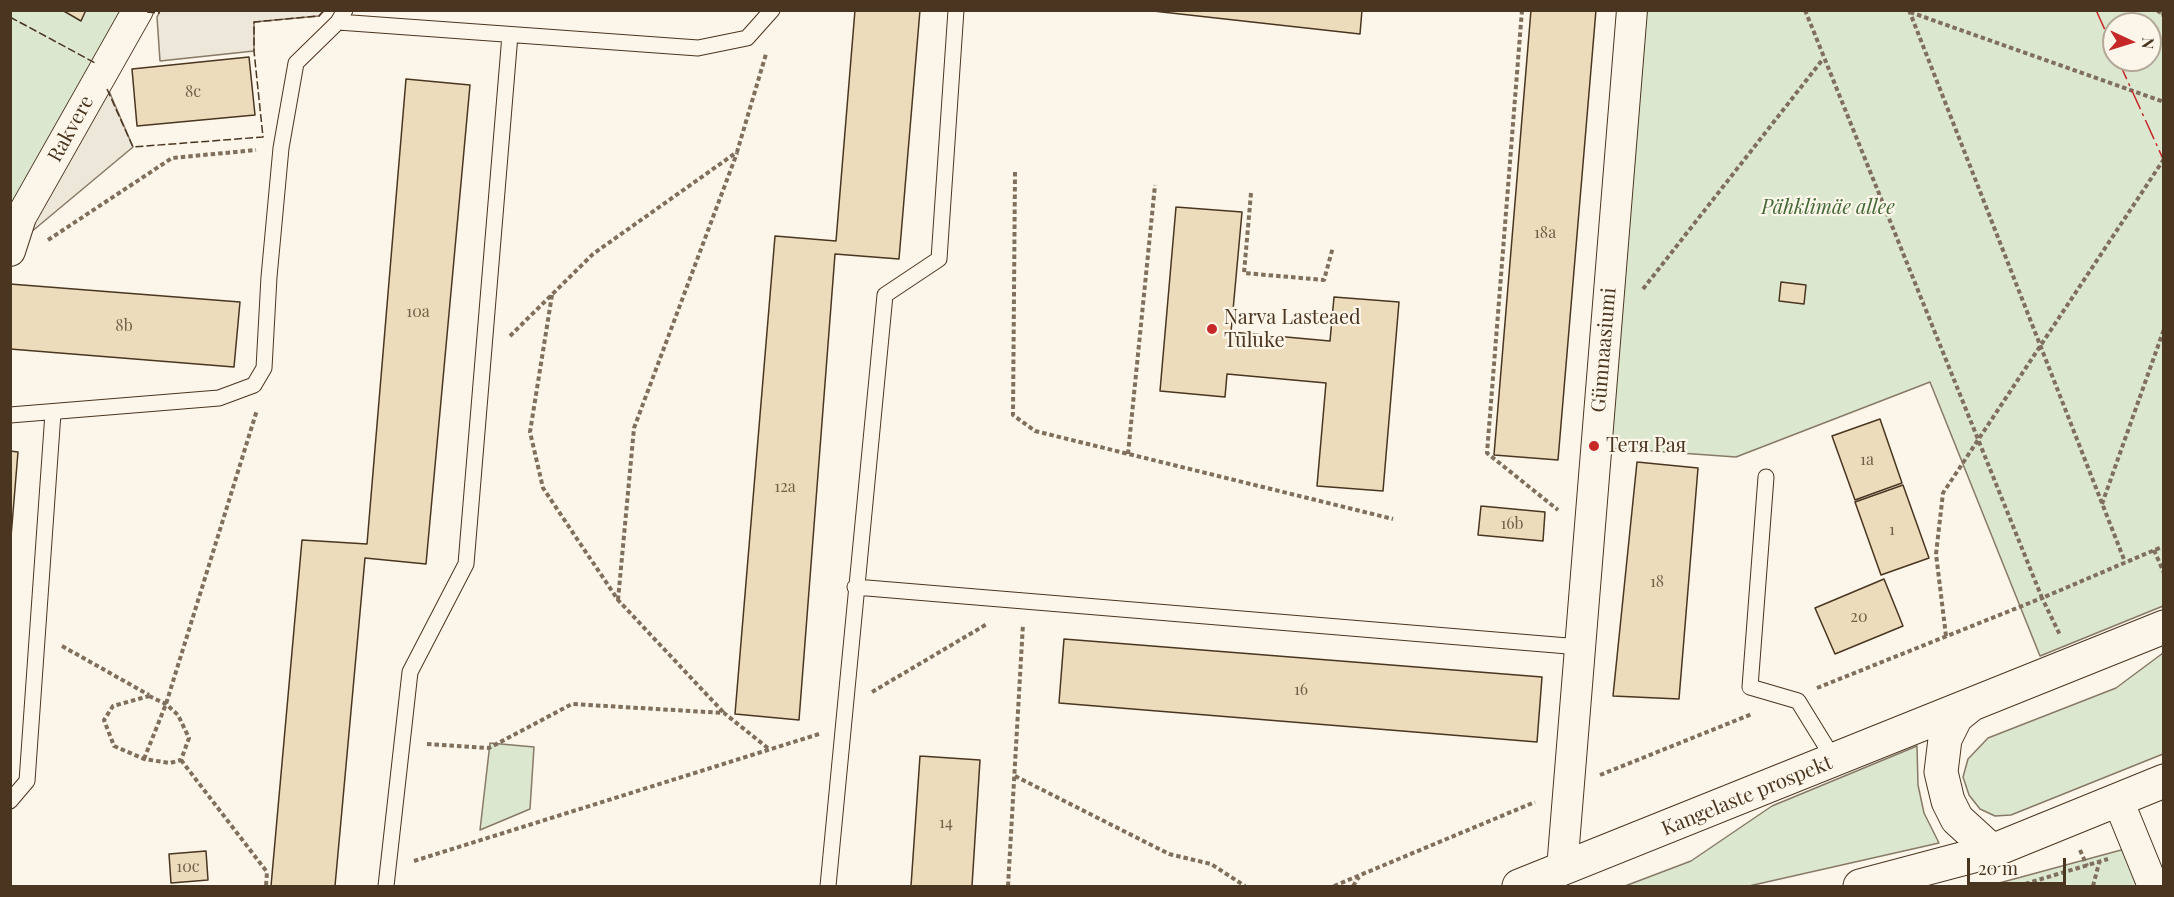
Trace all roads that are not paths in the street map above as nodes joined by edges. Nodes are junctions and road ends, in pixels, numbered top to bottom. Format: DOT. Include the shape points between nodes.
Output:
graph roads {
  1 [pos="138,10"];
  2 [pos="772,10"];
  3 [pos="956,10"];
  4 [pos="1632,10"];
  5 [pos="342,16"];
  6 [pos="510,35"];
  7 [pos="25,248"];
  8 [pos="53,413"];
  9 [pos="10,414"];
  10 [pos="1766,477"];
  11 [pos="855,587"];
  12 [pos="2163,627"];
  13 [pos="1580,647"];
  14 [pos="1973,703"];
  15 [pos="1835,761"];
  16 [pos="2163,781"];
  17 [pos="2118,800"];
  18 [pos="10,801"];
  19 [pos="1992,851"];
  20 [pos="1562,869"];
  21 [pos="386,886"];
  22 [pos="828,886"];
  23 [pos="1519,886"];
  24 [pos="1860,886"];
  25 [pos="2153,886"];
  1 -- 7 [label="street, Rakvere" via="21,217"];
  2 -- 6 [label="lane" via="747,38 698,48"];
  3 -- 11 [label="lane" via="939,259 885,295"];
  4 -- 13 [label="street, Gümnaasiumi"];
  5 -- 6 [label="lane"];
  5 -- 8 [label="lane" via="296,63 281,148 264,368 254,385 219,398"];
  6 -- 21 [label="lane" via="466,564 410,672"];
  8 -- 9 [label="lane"];
  8 -- 18 [label="lane" via="27,781"];
  10 -- 15 [label="lane" via="1750,687 1798,701"];
  11 -- 13 [label="lane"];
  11 -- 22 [label="lane"];
  12 -- 14 [label="main road, Kangelaste prospekt"];
  13 -- 20 [label="street, Gümnaasiumi"];
  14 -- 15 [label="main road, Kangelaste prospekt"];
  14 -- 19 [label="main road, Kangelaste prospekt" via="1956,717 1945,739 1941,772 1957,819"];
  15 -- 20 [label="main road, Kangelaste prospekt"];
  16 -- 17 [label="main road"];
  17 -- 19 [label="main road"];
  17 -- 25 [label="street"];
  19 -- 24 [label="main road"];
  20 -- 23 [label="main road, Kangelaste prospekt"];
}
